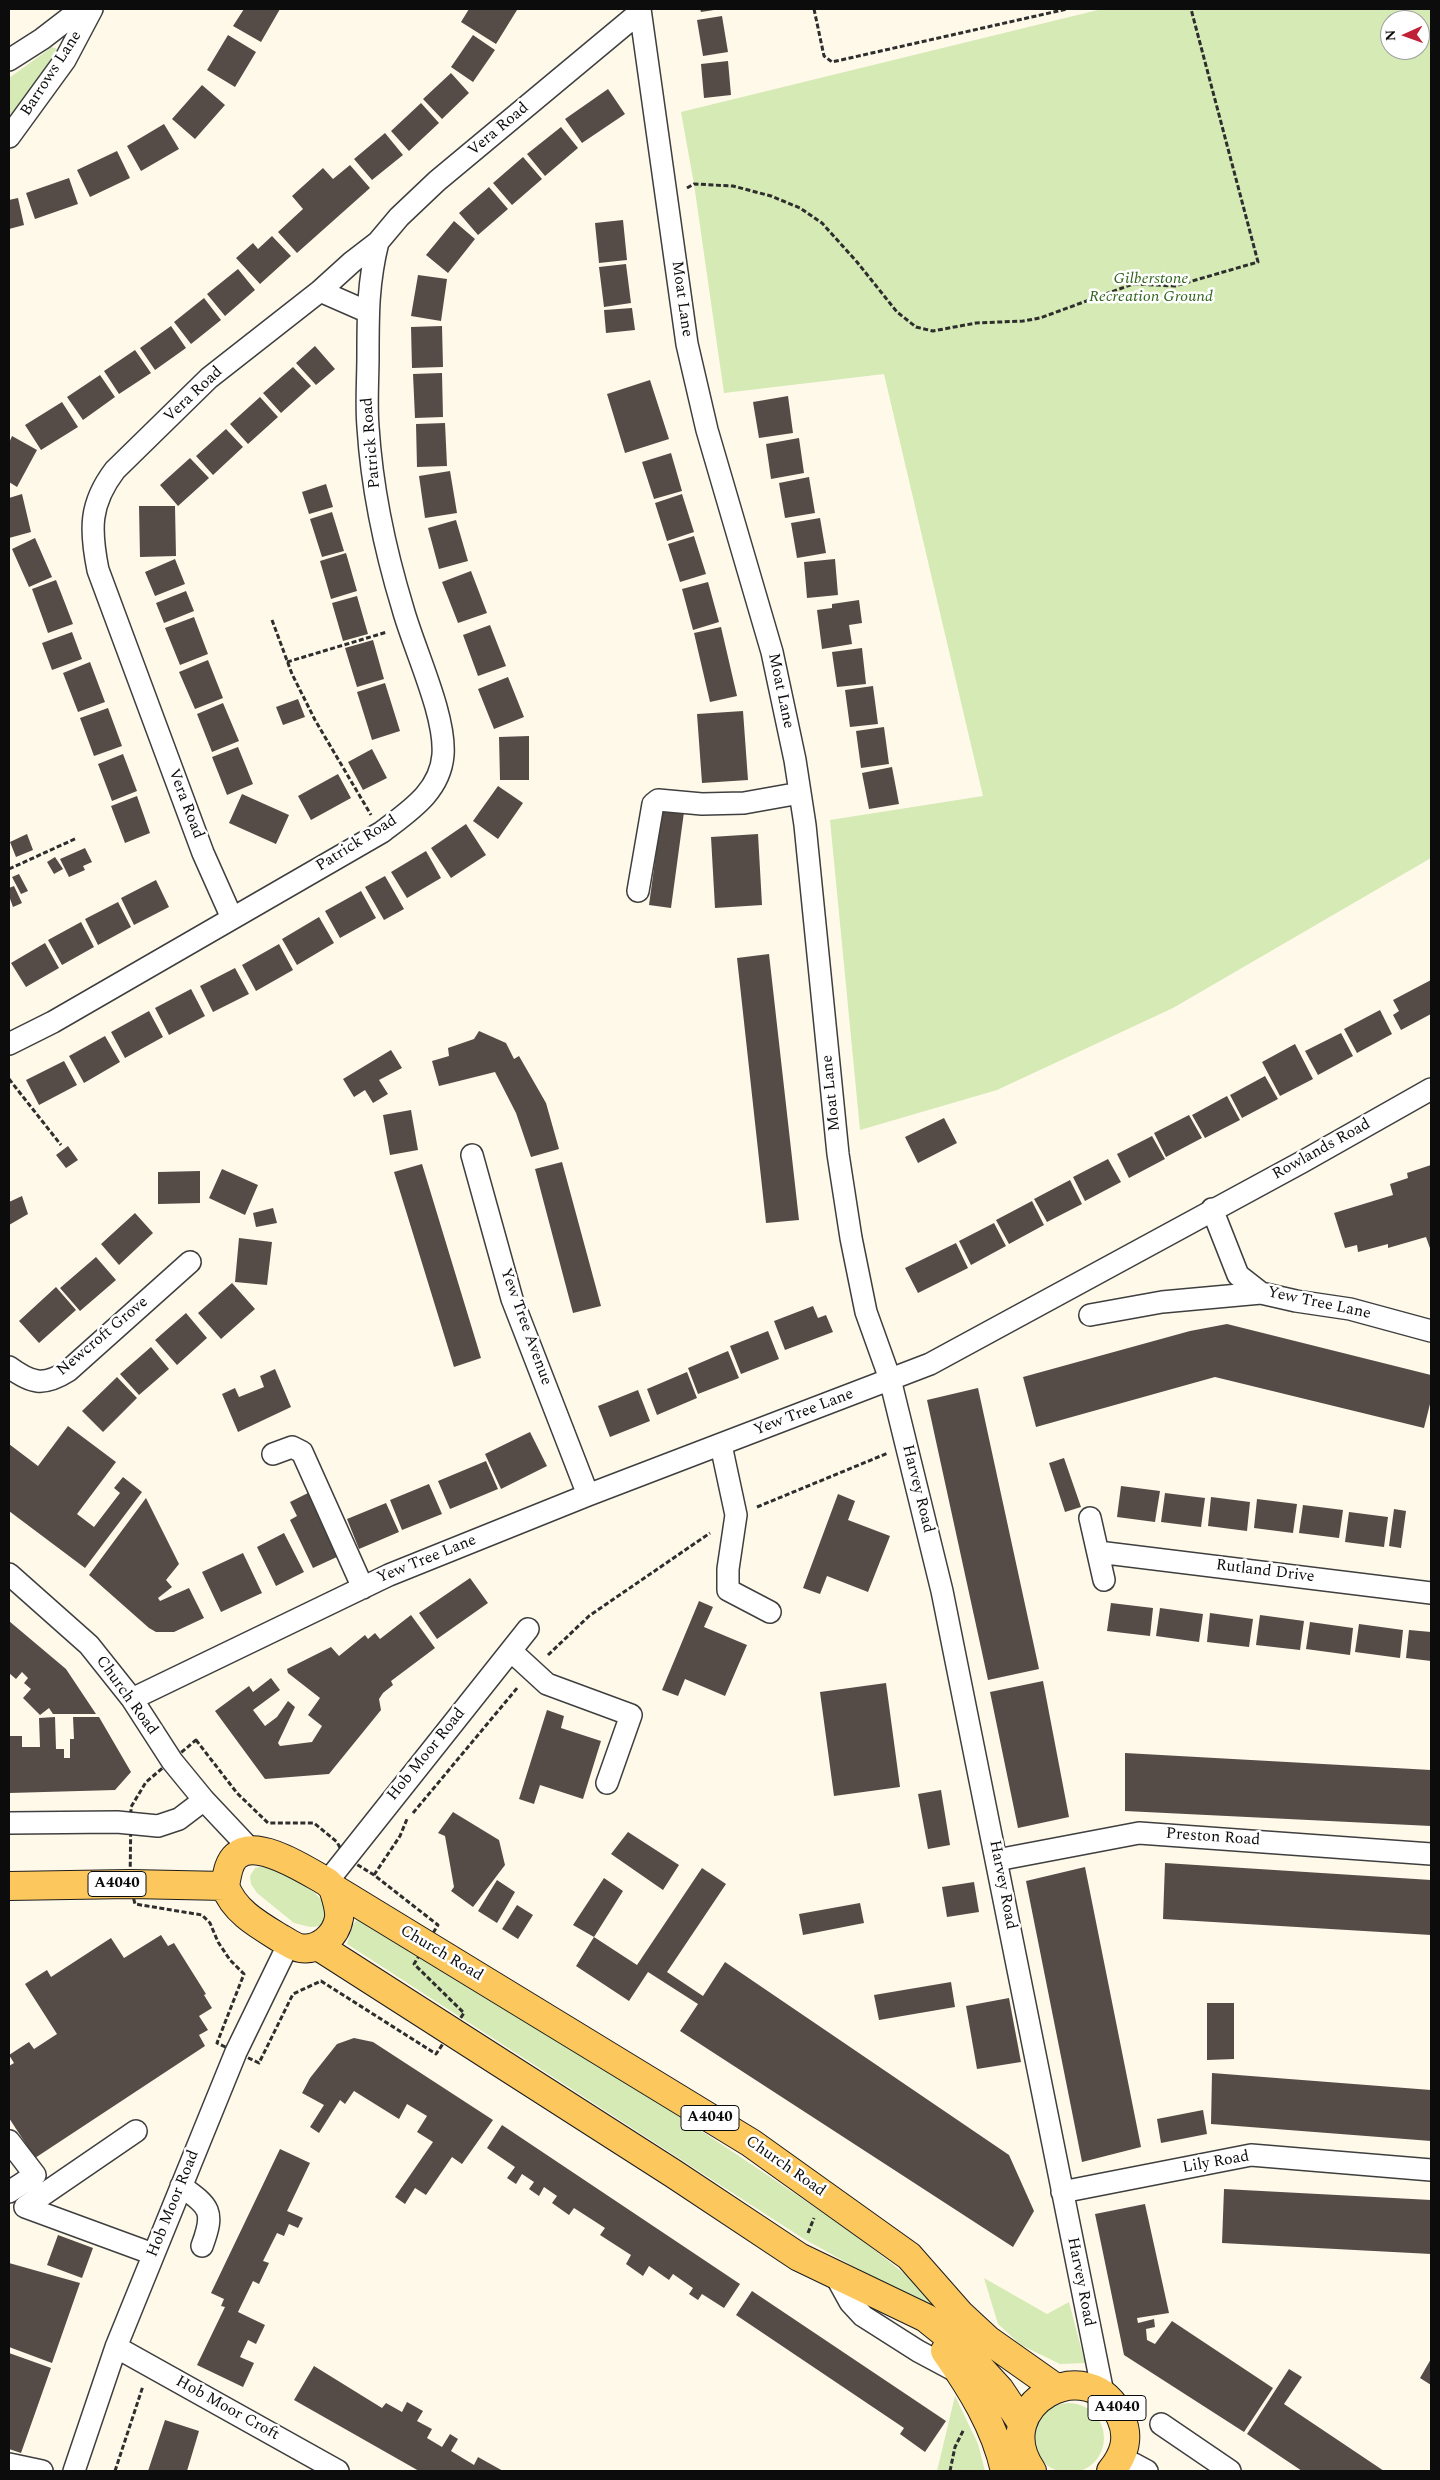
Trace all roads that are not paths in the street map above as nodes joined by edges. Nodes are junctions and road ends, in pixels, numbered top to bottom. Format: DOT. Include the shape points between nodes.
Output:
graph roads {
  1 [pos="81,9"];
  2 [pos="92,9"];
  3 [pos="640,11"];
  4 [pos="9,60"];
  5 [pos="9,137"];
  6 [pos="378,242"];
  7 [pos="320,291"];
  8 [pos="368,312"];
  9 [pos="800,792"];
  10 [pos="638,891"];
  11 [pos="232,918"];
  12 [pos="9,1044"];
  13 [pos="1431,1089"];
  14 [pos="472,1155"];
  15 [pos="1212,1209"];
  16 [pos="190,1262"];
  17 [pos="1261,1293"];
  18 [pos="1090,1315"];
  19 [pos="1431,1331"];
  20 [pos="9,1367"];
  21 [pos="890,1379"];
  22 [pos="721,1445"];
  23 [pos="273,1454"];
  24 [pos="588,1495"];
  25 [pos="1090,1518"];
  26 [pos="1098,1552"];
  27 [pos="9,1574"];
  28 [pos="1104,1580"];
  29 [pos="363,1588"];
  30 [pos="1431,1593"];
  31 [pos="770,1612"];
  32 [pos="528,1628"];
  33 [pos="511,1650"];
  34 [pos="132,1698"];
  35 [pos="607,1783"];
  36 [pos="204,1800"];
  37 [pos="9,1822"];
  38 [pos="252,1850"];
  39 [pos="1431,1854"];
  40 [pos="997,1860"];
  41 [pos="330,1885"];
  42 [pos="9,1886"];
  43 [pos="225,1886"];
  44 [pos="288,1943"];
  45 [pos="318,1946"];
  46 [pos="136,2131"];
  47 [pos="9,2141"];
  48 [pos="1431,2170"];
  49 [pos="181,2186"];
  50 [pos="9,2192"];
  51 [pos="1062,2192"];
  52 [pos="202,2246"];
  53 [pos="153,2254"];
  54 [pos="834,2273"];
  55 [pos="116,2347"];
  56 [pos="973,2375"];
  57 [pos="1056,2388"];
  58 [pos="1103,2393"];
  59 [pos="1022,2423"];
  60 [pos="1161,2424"];
  61 [pos="9,2464"];
  62 [pos="1114,2468"];
  63 [pos="42,2471"];
  64 [pos="74,2471"];
  65 [pos="338,2471"];
  66 [pos="1005,2471"];
  67 [pos="1032,2471"];
  68 [pos="1147,2471"];
  69 [pos="1230,2471"];
  1 -- 4 [label="street, Barrows Lane"];
  2 -- 5 [label="street, Barrows Lane" via="65,60"];
  3 -- 6 [label="street, Vera Road" via="437,181"];
  3 -- 9 [label="street, Moat Lane" via="687,344 707,430 772,652"];
  6 -- 7 [label="street, Vera Road"];
  6 -- 8 [label="street, Patrick Road" via="370,275"];
  7 -- 8 [label="street"];
  7 -- 11 [label="street, Vera Road" via="209,378 115,470 101,488 93,513 93,543 98,570 203,853"];
  8 -- 11 [label="street, Patrick Road" via="367,425 381,522 408,626 438,717 443,755 436,781 427,795 382,832"];
  9 -- 10 [label="street" via="744,804 658,800 653,804"];
  9 -- 21 [label="street, Moat Lane" via="838,1154 866,1312"];
  11 -- 12 [label="street, Patrick Road"];
  13 -- 15 [label="street, Rowlands Road"];
  14 -- 24 [label="street, Yew Tree Avenue" via="512,1299"];
  15 -- 17 [label="street, Yew Tree Lane" via="1238,1275"];
  15 -- 21 [label="street, Yew Tree Lane" via="971,1343 930,1364"];
  16 -- 20 [label="street, Newcroft Grove" via="57,1378 37,1382 26,1379"];
  17 -- 18 [label="street" via="1162,1302"];
  17 -- 19 [label="street, Yew Tree Lane" via="1350,1309"];
  21 -- 22 [label="street, Yew Tree Lane"];
  21 -- 40 [label="street, Harvey Road" via="942,1591"];
  22 -- 24 [label="street, Yew Tree Lane"];
  22 -- 31 [label="street" via="736,1515 728,1590"];
  23 -- 29 [label="street" via="292,1447 302,1452"];
  24 -- 29 [label="street, Yew Tree Lane"];
  25 -- 26 [label="street"];
  26 -- 28 [label="street"];
  26 -- 30 [label="street, Rutland Drive"];
  27 -- 34 [label="street, Church Road" via="89,1646"];
  29 -- 34 [label="street, Yew Tree Lane"];
  32 -- 33 [label="street, Hob Moor Road"];
  33 -- 35 [label="street" via="547,1684 631,1715"];
  33 -- 41 [label="street, Hob Moor Road"];
  34 -- 36 [label="street, Church Road" via="172,1761"];
  36 -- 37 [label="street" via="180,1819 158,1826 117,1822"];
  36 -- 38 [label="street, Church Road"];
  38 -- 41 [label="main road, Church Road / A4040" via="276,1855"];
  38 -- 43 [label="main road" via="232,1861"];
  39 -- 40 [label="street, Preston Road" via="1140,1833"];
  40 -- 51 [label="street, Harvey Road"];
  41 -- 45 [label="main road" via="338,1903 339,1919 334,1932"];
  41 -- 57 [label="main road, Church Road / A4040" via="751,2143 909,2256 960,2314 988,2340"];
  42 -- 43 [label="main road, A4040"];
  43 -- 44 [label="main road" via="232,1901 255,1923"];
  44 -- 45 [label="main road" via="300,1948"];
  44 -- 49 [label="street, Hob Moor Road" via="236,2052"];
  45 -- 54 [label="main road" via="799,2257"];
  46 -- 53 [label="street" via="25,2207"];
  47 -- 50 [label="street" via="35,2176"];
  48 -- 51 [label="street, Lily Road" via="1251,2155"];
  49 -- 52 [label="street" via="203,2202 210,2213 210,2224"];
  49 -- 53 [label="street, Hob Moor Road"];
  51 -- 58 [label="street, Harvey Road"];
  53 -- 55 [label="street, Hob Moor Road"];
  54 -- 56 [label="street" via="862,2316 918,2352"];
  54 -- 56 [label="main road" via="926,2318 957,2343"];
  55 -- 64 [label="street, Hob Moor Road"];
  55 -- 65 [label="street, Hob Moor Croft"];
  56 -- 59 [label="main road" via="1000,2390"];
  56 -- 66 [label="main road"];
  57 -- 58 [label="main road, A4040" via="1077,2386"];
  57 -- 59 [label="main road" via="1036,2401"];
  58 -- 62 [label="main road, A4040" via="1118,2410 1125,2432 1124,2453"];
  59 -- 67 [label="main road" via="1021,2446"];
  60 -- 69 [label="street"];
  61 -- 63 [label="street"];
  62 -- 68 [label="street" via="1134,2464"];
}
